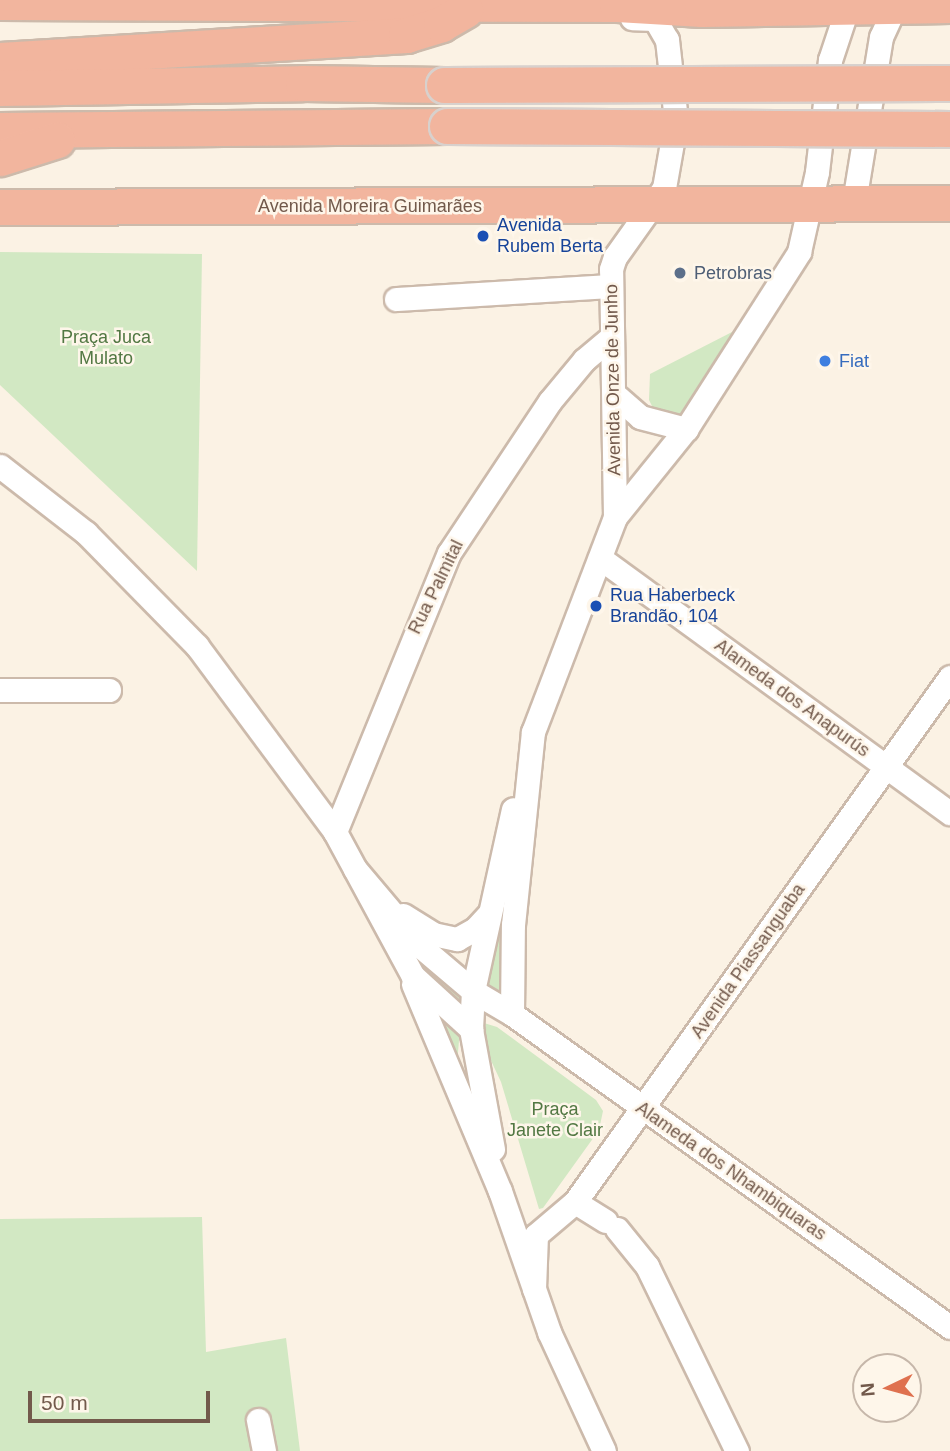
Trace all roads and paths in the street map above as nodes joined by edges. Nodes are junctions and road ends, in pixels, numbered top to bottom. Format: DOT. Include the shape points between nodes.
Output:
graph roads {
  1 [pos="166,0"];
  2 [pos="0,2"];
  3 [pos="615,2"];
  4 [pos="849,4"];
  5 [pos="895,5"];
  6 [pos="950,5"];
  7 [pos="471,6"];
  8 [pos="0,60"];
  9 [pos="950,83"];
  10 [pos="0,88"];
  11 [pos="950,97"];
  12 [pos="89,129"];
  13 [pos="950,129"];
  14 [pos="0,130"];
  15 [pos="0,158"];
  16 [pos="812,201"];
  17 [pos="854,202"];
  18 [pos="950,203"];
  19 [pos="656,204"];
  20 [pos="0,206"];
  21 [pos="611,286"];
  22 [pos="396,299"];
  23 [pos="611,337"];
  24 [pos="614,394"];
  25 [pos="686,429"];
  26 [pos="0,466"];
  27 [pos="615,517"];
  28 [pos="600,558"];
  29 [pos="950,677"];
  30 [pos="0,690"];
  31 [pos="109,690"];
  32 [pos="886,766"];
  33 [pos="525,798"];
  34 [pos="950,813"];
  35 [pos="335,832"];
  36 [pos="355,869"];
  37 [pos="382,902"];
  38 [pos="489,914"];
  39 [pos="404,962"];
  40 [pos="473,991"];
  41 [pos="512,1014"];
  42 [pos="471,1029"];
  43 [pos="643,1108"];
  44 [pos="500,1191"];
  45 [pos="575,1202"];
  46 [pos="508,1214"];
  47 [pos="536,1235"];
  48 [pos="534,1289"];
  49 [pos="950,1327"];
  50 [pos="258,1420"];
  51 [pos="264,1451"];
  52 [pos="604,1451"];
  53 [pos="737,1451"];
  1 -- 2 [label="highway"];
  1 -- 7 [label="highway"];
  3 -- 4 [label="highway"];
  3 -- 7 [label="highway"];
  3 -- 19 [label="street, Avenida Onze de Junho" via="632,19 655,19 667,40 676,120 672,162"];
  4 -- 5 [label="highway"];
  4 -- 16 [label="street" via="830,60"];
  5 -- 6 [label="highway"];
  5 -- 17 [label="street" via="881,37"];
  7 -- 8 [label="highway" via="441,24 406,35"];
  9 -- 10 [label="highway, bridge"];
  9 -- 11 [label="highway"];
  12 -- 13 [label="highway, bridge"];
  12 -- 14 [label="highway"];
  12 -- 15 [label="highway"];
  16 -- 17 [label="highway, Avenida Moreira Guimarães"];
  16 -- 19 [label="highway, Avenida Moreira Guimarães"];
  16 -- 25 [label="street" via="799,252 786,278"];
  17 -- 18 [label="highway, Avenida Moreira Guimarães"];
  19 -- 20 [label="highway, Avenida Moreira Guimarães"];
  19 -- 21 [label="street, Avenida Onze de Junho" via="615,257"];
  21 -- 22 [label="street"];
  21 -- 23 [label="street, Avenida Onze de Junho"];
  23 -- 24 [label="street, Avenida Onze de Junho"];
  23 -- 35 [label="street, Rua Palmital" via="584,360 550,401 449,553"];
  24 -- 25 [label="street" via="640,417"];
  24 -- 27 [label="street, Avenida Onze de Junho"];
  25 -- 27 [label="street"];
  26 -- 35 [label="street" via="86,533 197,646"];
  27 -- 28 [label="street"];
  28 -- 32 [label="street, Alameda dos Anapurús"];
  28 -- 33 [label="street" via="533,732"];
  29 -- 32 [label="street, Avenida Piassanguaba"];
  30 -- 31 [label="street"];
  32 -- 34 [label="street, Alameda dos Anapurús"];
  32 -- 43 [label="street, Avenida Piassanguaba"];
  33 -- 38 [label="street" via="516,794"];
  33 -- 41 [label="street" via="511,964"];
  35 -- 36 [label="street"];
  36 -- 37 [label="street, Alameda dos Nhambiquaras"];
  36 -- 39 [label="street"];
  37 -- 38 [label="street" via="445,938 464,937"];
  37 -- 40 [label="street, Alameda dos Nhambiquaras" via="419,946"];
  38 -- 40 [label="street"];
  39 -- 42 [label="street" via="436,1001"];
  39 -- 44 [label="street"];
  40 -- 41 [label="street, Alameda dos Nhambiquaras"];
  40 -- 42 [label="street"];
  41 -- 43 [label="street, Alameda dos Nhambiquaras"];
  42 -- 44 [label="street"];
  43 -- 45 [label="street, Avenida Piassanguaba"];
  43 -- 49 [label="street, Alameda dos Nhambiquaras"];
  44 -- 46 [label="street"];
  45 -- 47 [label="street, Avenida Piassanguaba"];
  45 -- 53 [label="street" via="611,1225 647,1265"];
  46 -- 47 [label="street"];
  46 -- 48 [label="street"];
  47 -- 48 [label="street"];
  48 -- 52 [label="street"];
  50 -- 51 [label="street"];
}
